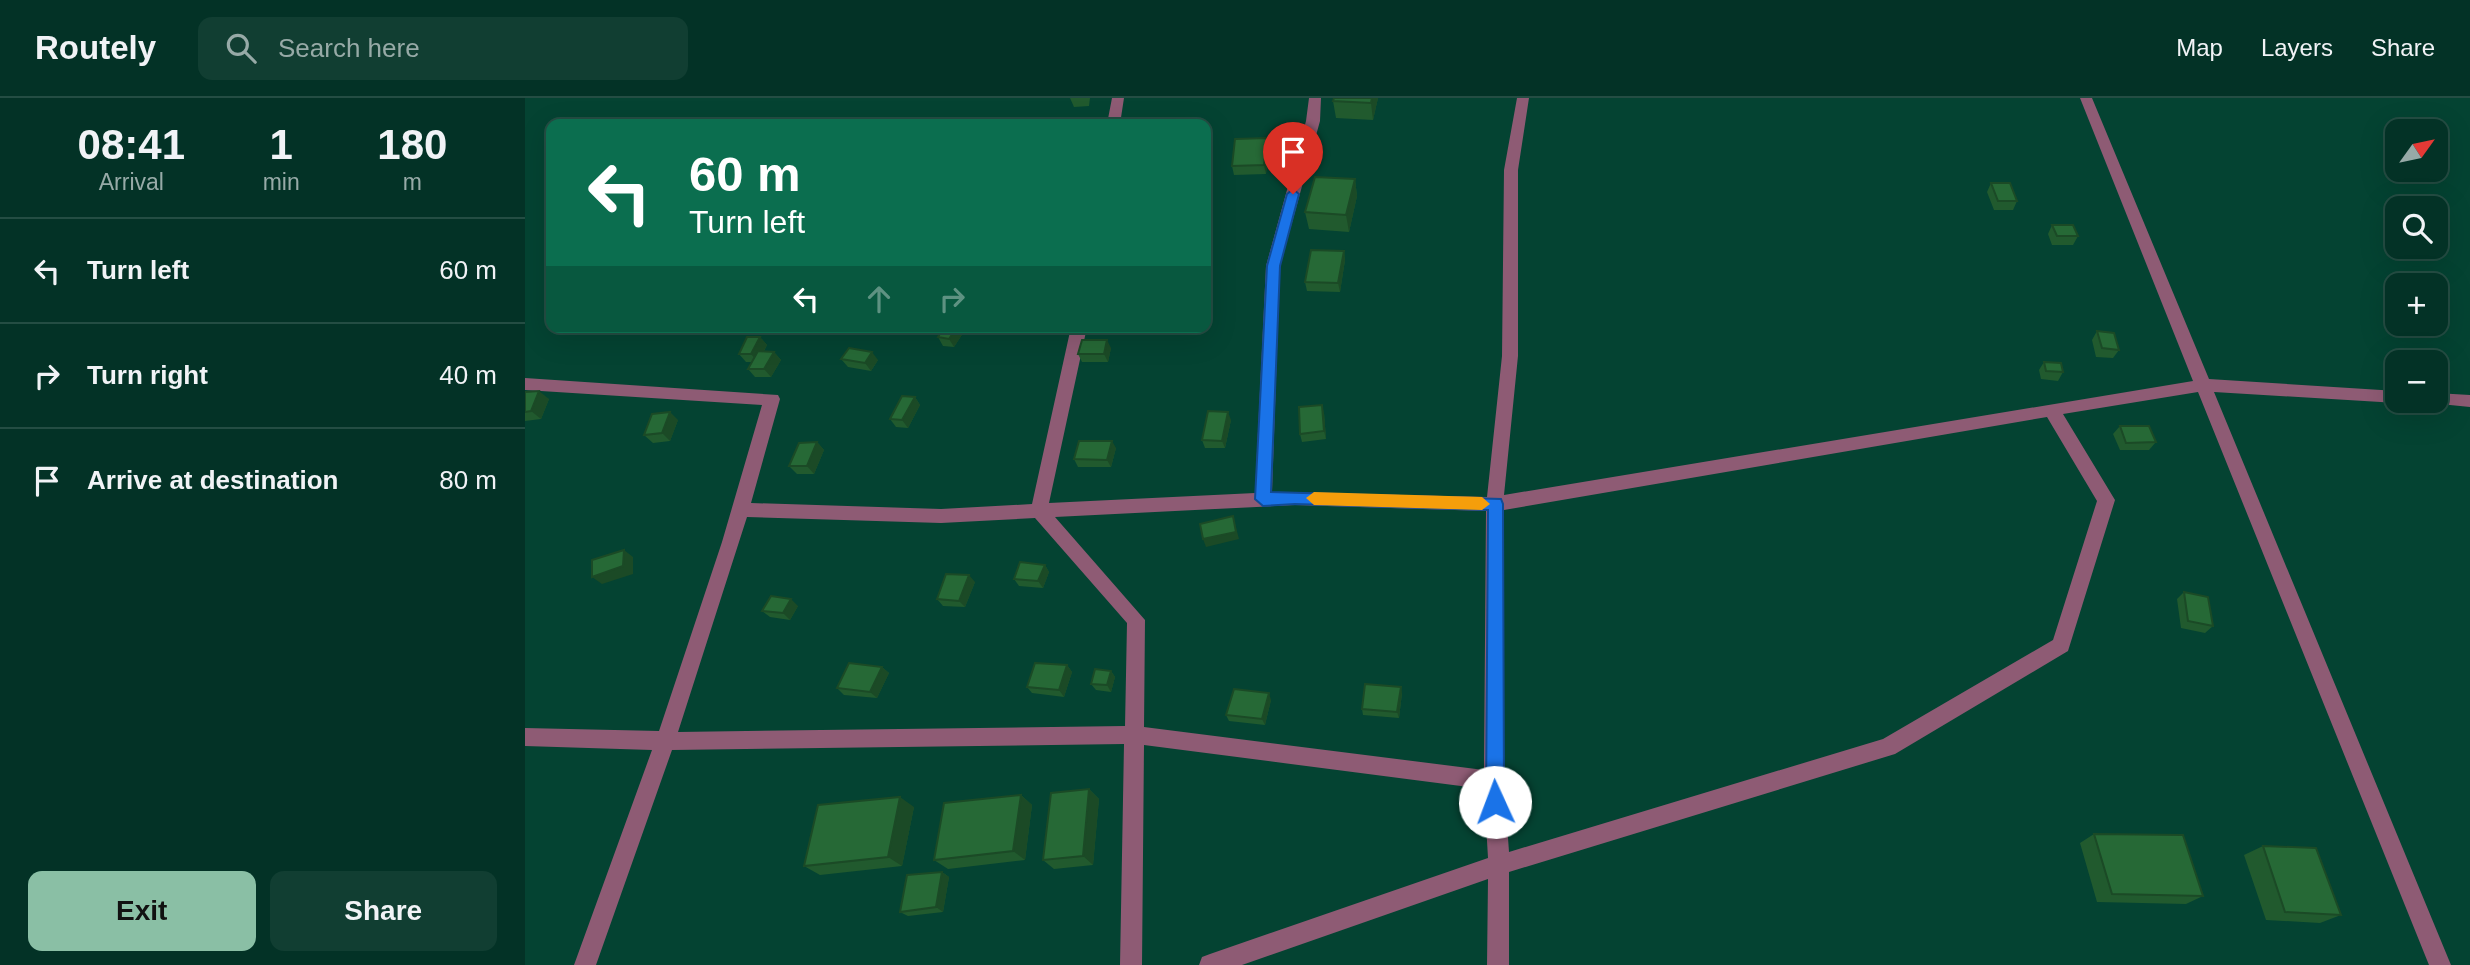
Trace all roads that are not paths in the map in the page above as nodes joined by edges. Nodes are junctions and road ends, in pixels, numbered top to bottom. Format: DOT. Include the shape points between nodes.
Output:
graph roads {
  1 [pos="1118,98"];
  2 [pos="1315,98"];
  3 [pos="1523,98"];
  4 [pos="2086,98"];
  5 [pos="1115,119"];
  6 [pos="1078,333"];
  7 [pos="525,384"];
  8 [pos="2205,385"];
  9 [pos="2385,396"];
  10 [pos="2448,400"];
  11 [pos="2470,401"];
  12 [pos="2051,409"];
  13 [pos="1263,499"];
  14 [pos="1495,504"];
  15 [pos="743,510"];
  16 [pos="1039,511"];
  17 [pos="1135,735"];
  18 [pos="525,737"];
  19 [pos="666,741"];
  20 [pos="1494,781"];
  21 [pos="1499,865"];
  22 [pos="585,965"];
  23 [pos="1131,965"];
  24 [pos="1210,965"];
  25 [pos="1498,965"];
  26 [pos="2439,965"];
  1 -- 5 [label="street"];
  2 -- 13 [label="street" via="1313,121 1273,266"];
  3 -- 14 [label="street" via="1511,170 1510,356"];
  4 -- 8 [label="street"];
  6 -- 16 [label="street"];
  7 -- 15 [label="street" via="772,399"];
  8 -- 9 [label="street"];
  8 -- 12 [label="street"];
  8 -- 26 [label="street"];
  10 -- 11 [label="street"];
  12 -- 14 [label="street"];
  12 -- 21 [label="street" via="2106,500 2061,645 1888,747"];
  13 -- 14 [label="street"];
  13 -- 16 [label="street"];
  14 -- 20 [label="street"];
  15 -- 16 [label="street" via="941,516"];
  15 -- 19 [label="street"];
  16 -- 17 [label="street" via="1136,620"];
  17 -- 19 [label="street"];
  17 -- 20 [label="street"];
  17 -- 23 [label="street"];
  18 -- 19 [label="street"];
  19 -- 22 [label="street"];
  20 -- 21 [label="street"];
  21 -- 24 [label="street"];
  21 -- 25 [label="street"];
}
